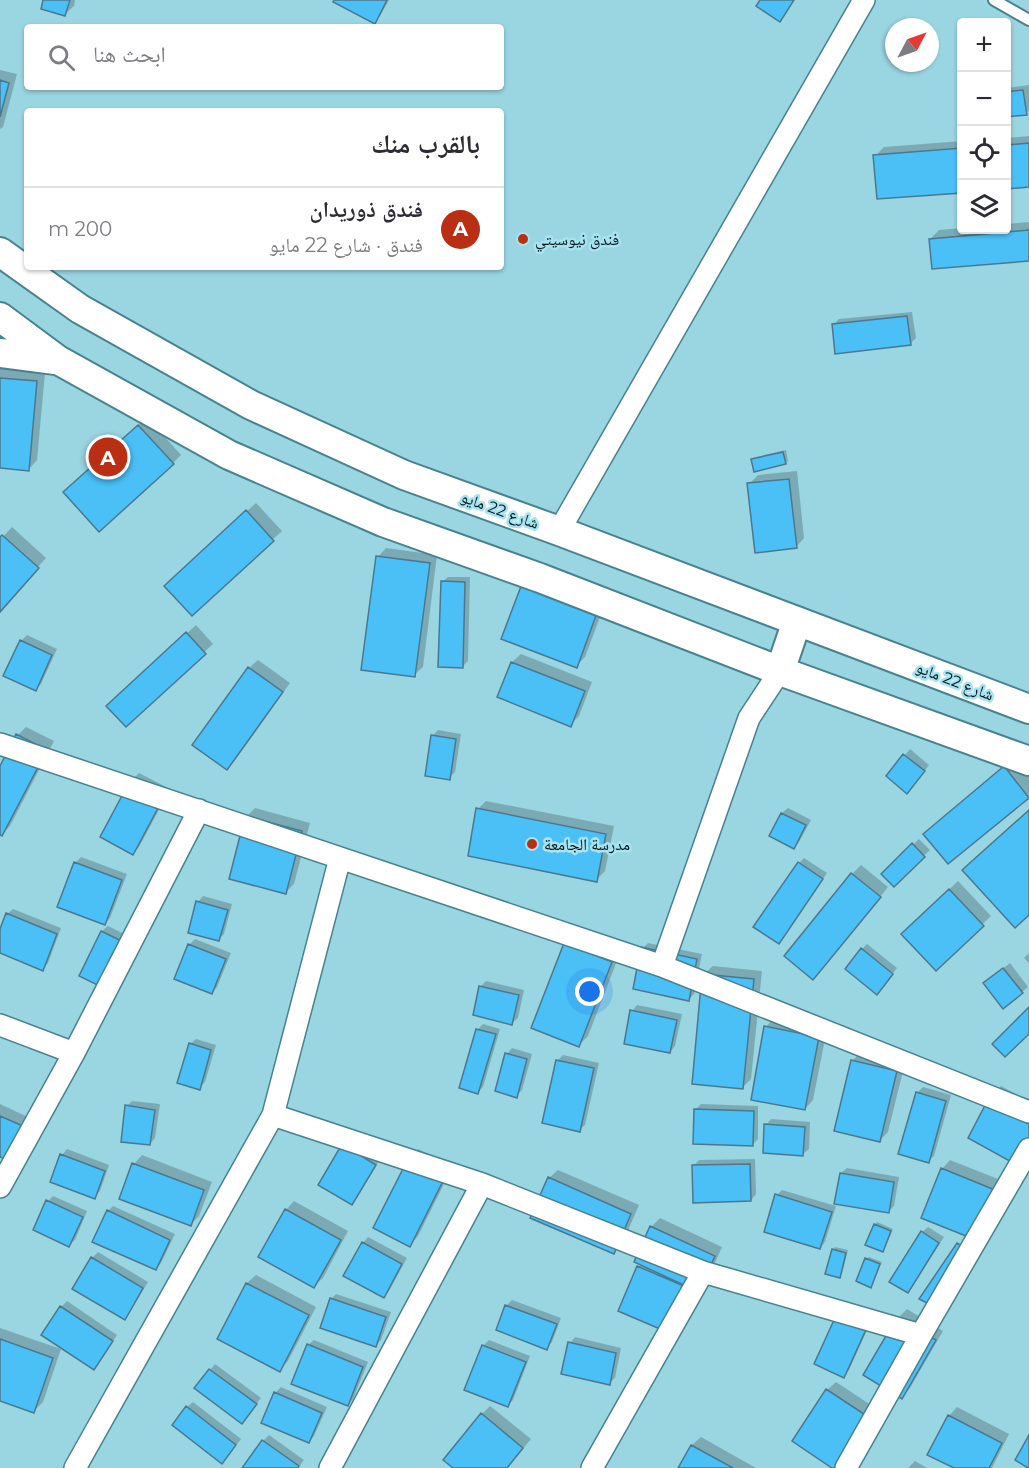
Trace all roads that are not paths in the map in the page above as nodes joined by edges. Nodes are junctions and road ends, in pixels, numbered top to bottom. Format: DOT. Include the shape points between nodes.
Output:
graph roads {
  1 [pos="864,0"];
  2 [pos="994,0"];
  3 [pos="1029,20"];
  4 [pos="0,252"];
  5 [pos="24,269"];
  6 [pos="25,270"];
  7 [pos="0,318"];
  8 [pos="0,353"];
  9 [pos="58,360"];
  10 [pos="559,531"];
  11 [pos="797,621"];
  12 [pos="780,671"];
  13 [pos="1029,709"];
  14 [pos="0,744"];
  15 [pos="1029,761"];
  16 [pos="199,810"];
  17 [pos="340,858"];
  18 [pos="662,966"];
  19 [pos="0,1025"];
  20 [pos="74,1053"];
  21 [pos="1029,1112"];
  22 [pos="273,1115"];
  23 [pos="1029,1149"];
  24 [pos="482,1184"];
  25 [pos="0,1187"];
  26 [pos="703,1272"];
  27 [pos="921,1335"];
  28 [pos="75,1468"];
  29 [pos="330,1468"];
  30 [pos="592,1468"];
  31 [pos="846,1468"];
  1 -- 10 [label="street"];
  2 -- 3 [label="lane"];
  4 -- 5 [label="main road, شارع 22 مايو"];
  6 -- 10 [label="main road, شارع 22 مايو" via="80,309 251,405 404,476"];
  7 -- 9 [label="main road"];
  8 -- 9 [label="main road"];
  9 -- 12 [label="main road" via="229,455 383,522"];
  10 -- 11 [label="main road, شارع 22 مايو"];
  11 -- 12 [label="main road"];
  11 -- 13 [label="main road, شارع 22 مايو"];
  12 -- 15 [label="main road"];
  12 -- 18 [label="street" via="748,718"];
  14 -- 16 [label="street"];
  16 -- 17 [label="street"];
  16 -- 20 [label="street"];
  17 -- 18 [label="street"];
  17 -- 22 [label="street"];
  18 -- 21 [label="street"];
  19 -- 20 [label="street"];
  20 -- 25 [label="street"];
  22 -- 24 [label="street"];
  22 -- 28 [label="street"];
  23 -- 27 [label="street"];
  24 -- 26 [label="street"];
  24 -- 29 [label="street"];
  26 -- 27 [label="street"];
  26 -- 30 [label="street"];
  27 -- 31 [label="street"];
}
